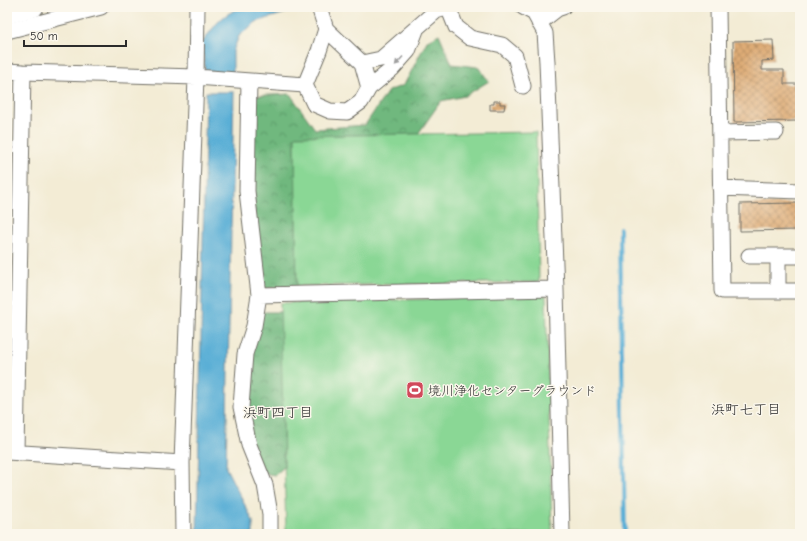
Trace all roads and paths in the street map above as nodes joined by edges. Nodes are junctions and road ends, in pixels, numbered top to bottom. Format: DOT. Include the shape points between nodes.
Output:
graph roads {
  1 [pos="34,7"];
  2 [pos="101,7"];
  3 [pos="197,7"];
  4 [pos="319,7"];
  5 [pos="448,7"];
  6 [pos="523,7"];
  7 [pos="563,7"];
  8 [pos="718,7"];
  9 [pos="7,14"];
  10 [pos="539,23"];
  11 [pos="417,27"];
  12 [pos="326,29"];
  13 [pos="7,31"];
  14 [pos="362,63"];
  15 [pos="7,70"];
  16 [pos="23,72"];
  17 [pos="196,77"];
  18 [pos="249,81"];
  19 [pos="305,85"];
  20 [pos="523,86"];
  21 [pos="369,88"];
  22 [pos="720,132"];
  23 [pos="776,132"];
  24 [pos="720,188"];
  25 [pos="800,191"];
  26 [pos="749,256"];
  27 [pos="778,256"];
  28 [pos="800,256"];
  29 [pos="556,290"];
  30 [pos="778,291"];
  31 [pos="800,291"];
  32 [pos="259,295"];
  33 [pos="12,452"];
  34 [pos="182,463"];
  35 [pos="183,534"];
  36 [pos="270,534"];
  37 [pos="562,534"];
  1 -- 9 [label="main road"];
  2 -- 13 [label="street"];
  3 -- 17 [label="street"];
  4 -- 12 [label="street"];
  5 -- 11 [label="street" via="436,11"];
  5 -- 20 [label="street" via="456,27 470,38 502,45 515,56"];
  6 -- 10 [label="street" via="534,13"];
  7 -- 10 [label="street"];
  8 -- 22 [label="street"];
  10 -- 29 [label="street" via="544,33 547,62"];
  11 -- 14 [label="street" via="381,59"];
  11 -- 21 [label="street, one-way" via="408,51 392,69"];
  12 -- 14 [label="street"];
  12 -- 19 [label="street"];
  14 -- 21 [label="street"];
  15 -- 16 [label="street"];
  16 -- 17 [label="street"];
  16 -- 33 [label="street"];
  17 -- 18 [label="street"];
  17 -- 34 [label="street"];
  18 -- 19 [label="street"];
  18 -- 32 [label="street" via="247,191"];
  19 -- 21 [label="street" via="314,104 336,112 347,112 361,102"];
  22 -- 23 [label="street"];
  22 -- 24 [label="street"];
  24 -- 25 [label="street"];
  24 -- 30 [label="street" via="722,291"];
  26 -- 27 [label="street"];
  27 -- 28 [label="street"];
  27 -- 30 [label="street"];
  29 -- 32 [label="street"];
  29 -- 37 [label="street"];
  30 -- 31 [label="street"];
  32 -- 36 [label="street" via="254,326 244,354 241,407 249,445 265,485 270,514"];
  33 -- 34 [label="street"];
  34 -- 35 [label="street"];
}
